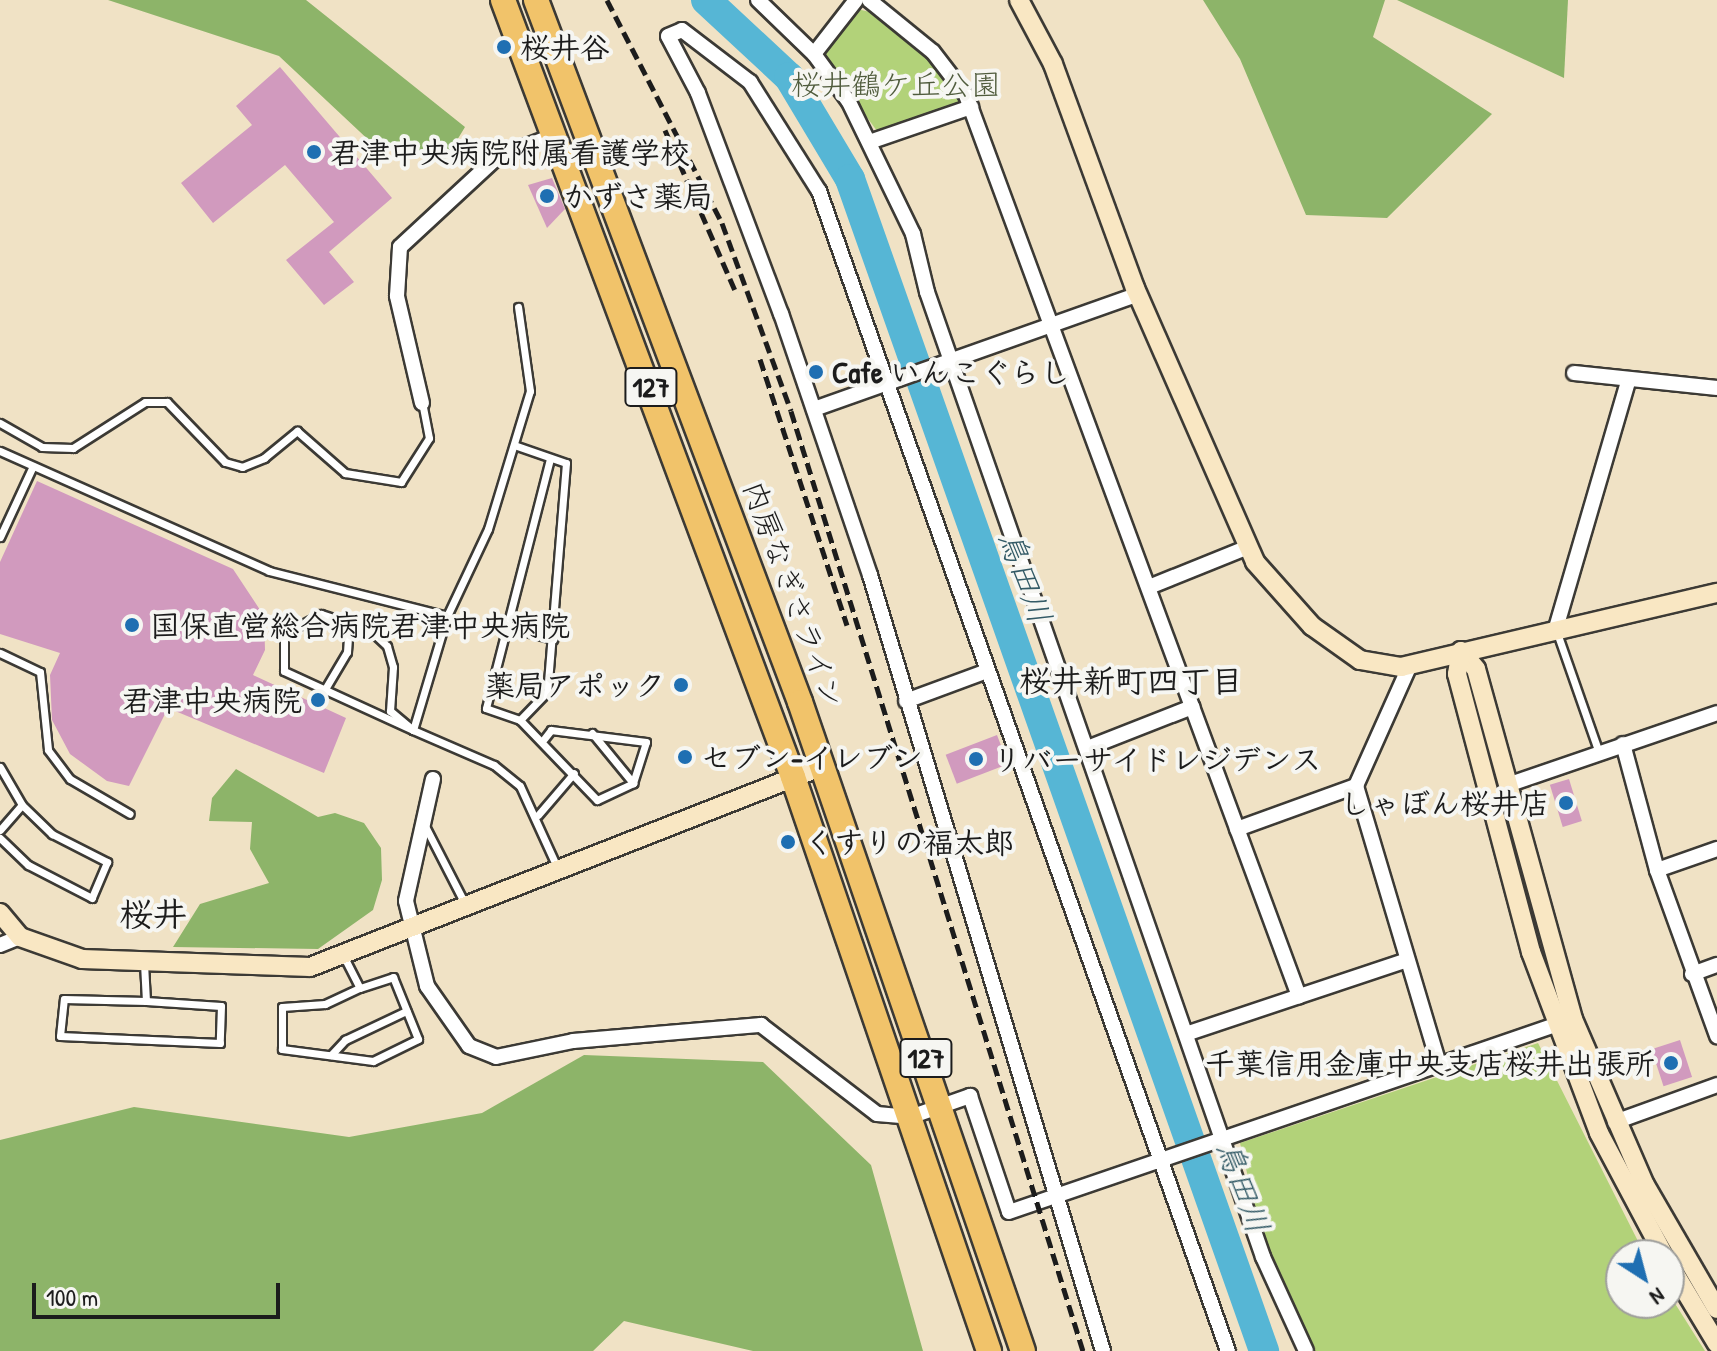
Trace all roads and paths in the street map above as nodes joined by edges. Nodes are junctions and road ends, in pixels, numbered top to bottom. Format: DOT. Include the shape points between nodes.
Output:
graph roads {
  1 [pos="503,0"];
  2 [pos="536,0"];
  3 [pos="758,0"];
  4 [pos="856,0"];
  5 [pos="869,0"];
  6 [pos="1019,0"];
  7 [pos="814,54"];
  8 [pos="971,107"];
  9 [pos="558,134"];
  10 [pos="872,141"];
  11 [pos="1138,294"];
  12 [pos="518,307"];
  13 [pos="1054,325"];
  14 [pos="952,362"];
  15 [pos="1574,373"];
  16 [pos="1629,379"];
  17 [pos="891,383"];
  18 [pos="1717,388"];
  19 [pos="422,403"];
  20 [pos="814,409"];
  21 [pos="0,423"];
  22 [pos="514,445"];
  23 [pos="0,451"];
  24 [pos="550,458"];
  25 [pos="33,466"];
  26 [pos="0,537"];
  27 [pos="1248,547"];
  28 [pos="1149,587"];
  29 [pos="1717,593"];
  30 [pos="447,616"];
  31 [pos="349,623"];
  32 [pos="507,627"];
  33 [pos="1556,628"];
  34 [pos="553,639"];
  35 [pos="1461,651"];
  36 [pos="0,653"];
  37 [pos="1410,665"];
  38 [pos="987,671"];
  39 [pos="325,689"];
  40 [pos="906,701"];
  41 [pos="1192,707"];
  42 [pos="1717,713"];
  43 [pos="520,720"];
  44 [pos="413,730"];
  45 [pos="592,733"];
  46 [pos="544,739"];
  47 [pos="1623,744"];
  48 [pos="1090,747"];
  49 [pos="1599,753"];
  50 [pos="823,766"];
  51 [pos="0,767"];
  52 [pos="574,773"];
  53 [pos="793,777"];
  54 [pos="433,779"];
  55 [pos="633,783"];
  56 [pos="1507,785"];
  57 [pos="1356,786"];
  58 [pos="22,805"];
  59 [pos="130,814"];
  60 [pos="538,815"];
  61 [pos="424,824"];
  62 [pos="1237,829"];
  63 [pos="0,830"];
  64 [pos="0,838"];
  65 [pos="1717,849"];
  66 [pos="556,865"];
  67 [pos="1657,870"];
  68 [pos="464,902"];
  69 [pos="0,913"];
  70 [pos="411,924"];
  71 [pos="20,937"];
  72 [pos="0,945"];
  73 [pos="342,953"];
  74 [pos="1407,960"];
  75 [pos="144,961"];
  76 [pos="1717,965"];
  77 [pos="1692,974"];
  78 [pos="360,988"];
  79 [pos="1299,996"];
  80 [pos="146,1001"];
  81 [pos="406,1011"];
  82 [pos="1565,1022"];
  83 [pos="1189,1033"];
  84 [pos="1717,1036"];
  85 [pos="331,1055"];
  86 [pos="1439,1065"];
  87 [pos="1717,1085"];
  88 [pos="943,1104"];
  89 [pos="910,1117"];
  90 [pos="1615,1122"];
  91 [pos="1220,1141"];
  92 [pos="1159,1163"];
  93 [pos="1060,1195"];
  94 [pos="1655,1239"];
  95 [pos="1685,1291"];
  96 [pos="1717,1309"];
  97 [pos="1717,1344"];
  98 [pos="989,1351"];
  99 [pos="1023,1351"];
  100 [pos="1103,1351"];
  101 [pos="1228,1351"];
  102 [pos="1306,1351"];
  1 -- 9 [label="highway, 127"];
  2 -- 50 [label="highway, 内房なぎさライン / 127"];
  3 -- 7 [label="street"];
  4 -- 7 [label="street"];
  5 -- 8 [label="street" via="933,52"];
  6 -- 11 [label="street" via="1053,64"];
  7 -- 10 [label="street"];
  8 -- 10 [label="street"];
  8 -- 13 [label="street"];
  9 -- 19 [label="street" via="496,158 400,247 397,296"];
  9 -- 53 [label="highway, 127"];
  10 -- 14 [label="street"];
  11 -- 13 [label="street"];
  11 -- 27 [label="street"];
  12 -- 22 [label="lane" via="530,391"];
  13 -- 14 [label="street"];
  13 -- 28 [label="street"];
  14 -- 17 [label="street"];
  14 -- 48 [label="street"];
  15 -- 16 [label="street"];
  16 -- 18 [label="street"];
  16 -- 33 [label="street"];
  17 -- 20 [label="street"];
  17 -- 20 [label="street" via="804,157 750,82 682,30 668,36 698,93"];
  17 -- 38 [label="street"];
  19 -- 21 [label="lane" via="429,438 401,482 345,473 297,431 264,458 242,467 225,462 167,402 145,402 73,448 42,447"];
  20 -- 40 [label="street"];
  22 -- 24 [label="lane"];
  22 -- 30 [label="lane" via="474,566"];
  23 -- 25 [label="lane"];
  24 -- 32 [label="lane"];
  24 -- 34 [label="lane" via="566,463"];
  25 -- 26 [label="lane"];
  25 -- 30 [label="lane" via="269,571"];
  27 -- 28 [label="street"];
  27 -- 37 [label="street" via="1281,599 1341,649 1360,660"];
  28 -- 41 [label="street"];
  29 -- 33 [label="street"];
  30 -- 44 [label="lane"];
  31 -- 39 [label="lane" via="347,652"];
  31 -- 39 [label="lane" via="321,614 284,634 284,671"];
  31 -- 44 [label="lane" via="387,646 390,711"];
  32 -- 34 [label="lane"];
  32 -- 43 [label="lane" via="486,708"];
  33 -- 35 [label="street"];
  33 -- 49 [label="lane"];
  34 -- 43 [label="lane" via="547,692"];
  35 -- 37 [label="street"];
  35 -- 56 [label="street" via="1476,669"];
  35 -- 82 [label="street" via="1457,674"];
  36 -- 59 [label="lane" via="40,672 48,750 70,779"];
  37 -- 57 [label="street"];
  38 -- 40 [label="street"];
  38 -- 92 [label="street"];
  39 -- 44 [label="lane"];
  40 -- 93 [label="street"];
  41 -- 48 [label="street"];
  41 -- 62 [label="street"];
  42 -- 47 [label="street"];
  43 -- 46 [label="lane"];
  44 -- 60 [label="lane" via="494,765 520,786"];
  45 -- 46 [label="lane" via="551,730"];
  45 -- 55 [label="lane"];
  45 -- 55 [label="lane" via="646,742"];
  46 -- 52 [label="lane"];
  47 -- 49 [label="street"];
  47 -- 67 [label="street"];
  48 -- 83 [label="street"];
  49 -- 56 [label="street"];
  50 -- 53 [label="street"];
  50 -- 88 [label="highway, 内房なぎさライン / 127"];
  51 -- 58 [label="lane"];
  52 -- 55 [label="lane" via="597,800"];
  52 -- 60 [label="lane"];
  53 -- 66 [label="street"];
  53 -- 89 [label="highway, 127"];
  54 -- 61 [label="street"];
  56 -- 82 [label="street"];
  57 -- 62 [label="street"];
  57 -- 74 [label="street"];
  58 -- 63 [label="lane"];
  58 -- 64 [label="lane" via="52,834 107,862 92,898 28,865"];
  60 -- 66 [label="lane"];
  61 -- 68 [label="lane"];
  61 -- 70 [label="street" via="406,901"];
  62 -- 79 [label="street"];
  65 -- 67 [label="street"];
  66 -- 68 [label="street"];
  67 -- 77 [label="street"];
  68 -- 70 [label="street"];
  69 -- 71 [label="street"];
  70 -- 73 [label="street"];
  70 -- 89 [label="street" via="427,986 454,1034 496,1057 573,1041 761,1025 877,1114"];
  71 -- 72 [label="street"];
  71 -- 75 [label="street" via="82,959"];
  73 -- 75 [label="street" via="310,967"];
  73 -- 78 [label="lane"];
  74 -- 79 [label="street"];
  74 -- 86 [label="street"];
  75 -- 80 [label="lane"];
  76 -- 77 [label="street"];
  77 -- 84 [label="street"];
  78 -- 81 [label="lane" via="393,977"];
  78 -- 85 [label="lane" via="325,1004 282,1007 282,1049"];
  79 -- 83 [label="street"];
  80 -- 80 [label="lane" via="221,1006 220,1043 60,1036 64,999"];
  81 -- 85 [label="lane" via="345,1040"];
  81 -- 85 [label="lane" via="418,1039 373,1061"];
  82 -- 86 [label="street"];
  82 -- 90 [label="street"];
  82 -- 94 [label="street" via="1599,1133"];
  83 -- 91 [label="street"];
  86 -- 91 [label="street"];
  87 -- 90 [label="street"];
  88 -- 89 [label="street"];
  88 -- 93 [label="street" via="970,1096 1009,1212"];
  88 -- 99 [label="highway, 内房なぎさライン / 127"];
  89 -- 98 [label="highway, 127"];
  90 -- 96 [label="street"];
  91 -- 92 [label="street"];
  91 -- 102 [label="street" via="1263,1257"];
  92 -- 93 [label="street"];
  92 -- 101 [label="street"];
  93 -- 100 [label="street" via="1064,1236"];
  95 -- 97 [label="street"];
}
